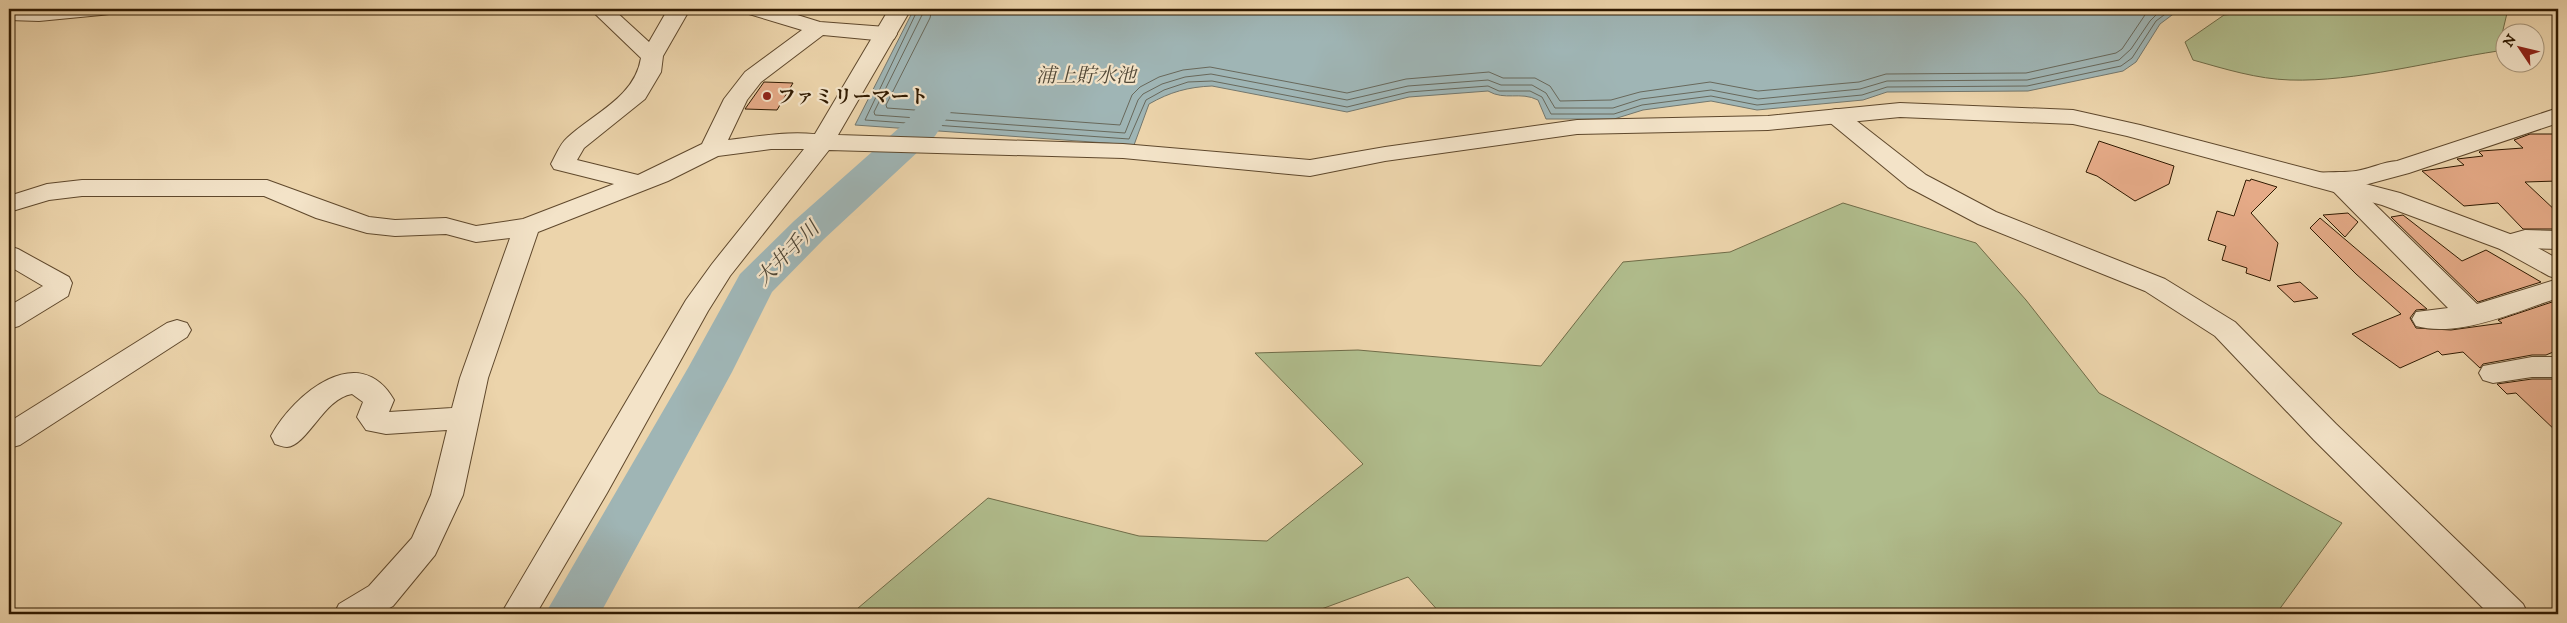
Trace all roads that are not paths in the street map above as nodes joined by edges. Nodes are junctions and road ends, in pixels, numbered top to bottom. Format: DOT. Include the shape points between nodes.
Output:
graph roads {
  1 [pos="101,9"];
  2 [pos="601,9"];
  3 [pos="679,9"];
  4 [pos="757,9"];
  5 [pos="900,9"];
  6 [pos="9,14"];
  7 [pos="818,28"];
  8 [pos="886,34"];
  9 [pos="652,56"];
  10 [pos="2558,115"];
  11 [pos="1836,116"];
  12 [pos="822,142"];
  13 [pos="712,149"];
  14 [pos="2331,182"];
  15 [pos="639,183"];
  16 [pos="9,204"];
  17 [pos="527,227"];
  18 [pos="2558,240"];
  19 [pos="2509,243"];
  20 [pos="9,255"];
  21 [pos="2558,270"];
  22 [pos="2558,288"];
  23 [pos="2472,316"];
  24 [pos="2426,319"];
  25 [pos="9,320"];
  26 [pos="177,330"];
  27 [pos="2558,367"];
  28 [pos="2493,373"];
  29 [pos="465,418"];
  30 [pos="286,436"];
  31 [pos="9,437"];
  32 [pos="351,614"];
  33 [pos="518,614"];
  34 [pos="2511,614"];
  1 -- 6 [label="street" via="38,15"];
  2 -- 9 [label="street"];
  3 -- 9 [label="street"];
  4 -- 7 [label="street"];
  5 -- 8 [label="street"];
  7 -- 8 [label="street"];
  7 -- 13 [label="street" via="754,77 736,99"];
  8 -- 12 [label="street"];
  9 -- 15 [label="street" via="650,72 637,94 574,144 564,164"];
  10 -- 14 [label="street" via="2400,168 2359,179"];
  11 -- 12 [label="street" via="1768,124 1577,127 1310,168 1123,151"];
  11 -- 14 [label="street" via="1900,110 2073,117"];
  11 -- 34 [label="street" via="1917,181 1988,218 2155,285 2225,329"];
  12 -- 13 [label="street" via="771,142"];
  12 -- 33 [label="street" via="721,270 696,307"];
  13 -- 15 [label="street"];
  14 -- 19 [label="street" via="2424,210"];
  14 -- 23 [label="street"];
  15 -- 17 [label="street"];
  16 -- 17 [label="street" via="47,192 82,188 268,188 325,212 367,225 395,228 446,226 476,234"];
  17 -- 29 [label="street" via="474,378"];
  18 -- 19 [label="street"];
  19 -- 21 [label="street"];
  20 -- 25 [label="street" via="59,283 58,289"];
  22 -- 23 [label="street"];
  23 -- 24 [label="street"];
  26 -- 31 [label="street"];
  27 -- 28 [label="street"];
  29 -- 30 [label="street" via="377,422 372,417 379,400 375,394 359,384 346,381 322,396"];
  29 -- 32 [label="street" via="447,495 424,546 381,596"];
}
